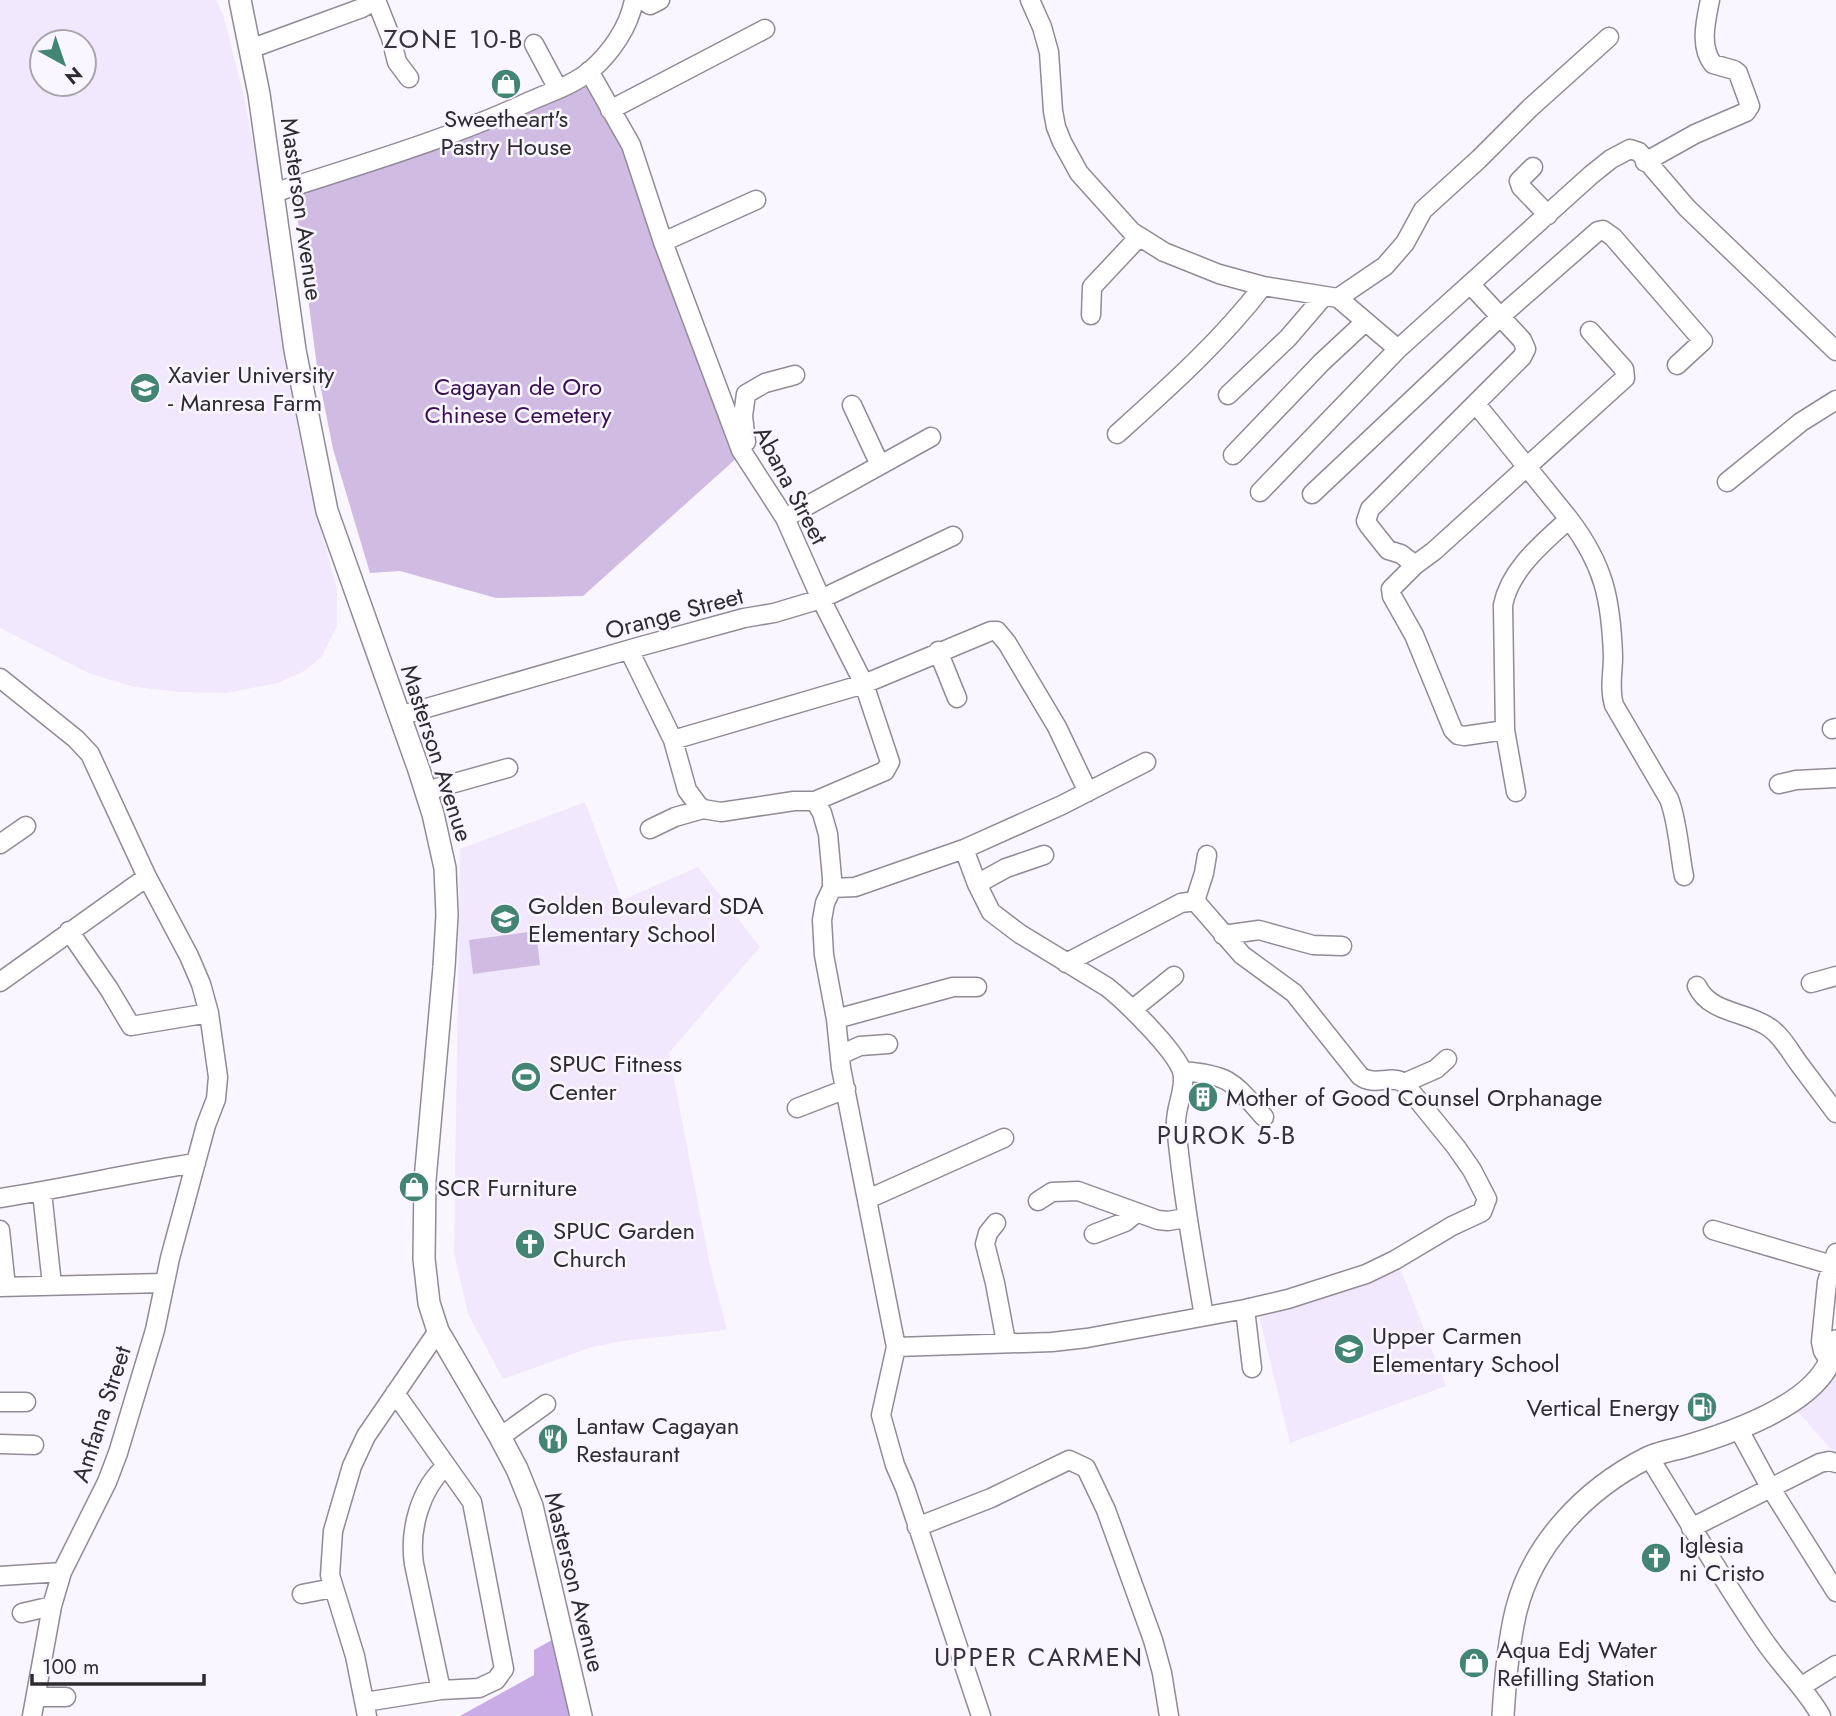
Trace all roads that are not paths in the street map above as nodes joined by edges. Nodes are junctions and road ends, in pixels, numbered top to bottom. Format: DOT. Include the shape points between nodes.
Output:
graph roads {
  1 [pos="240,0"];
  2 [pos="376,0"];
  3 [pos="634,0"];
  4 [pos="643,0"];
  5 [pos="660,0"];
  6 [pos="1030,0"];
  7 [pos="1710,0"];
  8 [pos="765,29"];
  9 [pos="1609,37"];
  10 [pos="534,44"];
  11 [pos="250,49"];
  12 [pos="589,71"];
  13 [pos="410,78"];
  14 [pos="558,89"];
  15 [pos="610,110"];
  16 [pos="1645,162"];
  17 [pos="1534,167"];
  18 [pos="273,193"];
  19 [pos="755,200"];
  20 [pos="1548,215"];
  21 [pos="1138,238"];
  22 [pos="663,242"];
  23 [pos="1471,285"];
  24 [pos="1263,286"];
  25 [pos="1331,297"];
  26 [pos="1091,315"];
  27 [pos="1501,316"];
  28 [pos="1365,322"];
  29 [pos="1590,331"];
  30 [pos="1398,349"];
  31 [pos="1836,351"];
  32 [pos="1677,365"];
  33 [pos="795,375"];
  34 [pos="1228,395"];
  35 [pos="1836,400"];
  36 [pos="1476,404"];
  37 [pos="852,405"];
  38 [pos="1117,434"];
  39 [pos="931,437"];
  40 [pos="743,453"];
  41 [pos="1233,455"];
  42 [pos="880,465"];
  43 [pos="1527,465"];
  44 [pos="1727,482"];
  45 [pos="1260,492"];
  46 [pos="1312,494"];
  47 [pos="785,518"];
  48 [pos="1569,519"];
  49 [pos="953,536"];
  50 [pos="1415,565"];
  51 [pos="821,599"];
  52 [pos="629,650"];
  53 [pos="938,651"];
  54 [pos="0,678"];
  55 [pos="864,684"];
  56 [pos="957,698"];
  57 [pos="399,716"];
  58 [pos="1505,730"];
  59 [pos="673,740"];
  60 [pos="1146,762"];
  61 [pos="508,768"];
  62 [pos="1836,778"];
  63 [pos="1779,784"];
  64 [pos="426,791"];
  65 [pos="1088,792"];
  66 [pos="1516,792"];
  67 [pos="815,801"];
  68 [pos="704,809"];
  69 [pos="26,826"];
  70 [pos="650,829"];
  71 [pos="0,844"];
  72 [pos="964,849"];
  73 [pos="1044,855"];
  74 [pos="1207,855"];
  75 [pos="1684,876"];
  76 [pos="147,877"];
  77 [pos="976,884"];
  78 [pos="832,888"];
  79 [pos="1195,901"];
  80 [pos="69,931"];
  81 [pos="1223,935"];
  82 [pos="1342,946"];
  83 [pos="1066,963"];
  84 [pos="1174,976"];
  85 [pos="1836,976"];
  86 [pos="0,982"];
  87 [pos="1811,983"];
  88 [pos="1697,986"];
  89 [pos="977,987"];
  90 [pos="1133,1009"];
  91 [pos="209,1013"];
  92 [pos="836,1019"];
  93 [pos="888,1044"];
  94 [pos="840,1055"];
  95 [pos="1447,1059"];
  96 [pos="1182,1071"];
  97 [pos="1404,1083"];
  98 [pos="846,1089"];
  99 [pos="797,1108"];
  100 [pos="1836,1113"];
  101 [pos="1264,1117"];
  102 [pos="1004,1138"];
  103 [pos="196,1163"];
  104 [pos="42,1192"];
  105 [pos="0,1198"];
  106 [pos="868,1199"];
  107 [pos="1038,1201"];
  108 [pos="1136,1213"];
  109 [pos="1186,1218"];
  110 [pos="996,1223"];
  111 [pos="0,1230"];
  112 [pos="1713,1230"];
  113 [pos="1094,1234"];
  114 [pos="1834,1259"];
  115 [pos="163,1283"];
  116 [pos="52,1285"];
  117 [pos="3,1287"];
  118 [pos="1245,1309"];
  119 [pos="1204,1316"];
  120 [pos="438,1331"];
  121 [pos="1836,1341"];
  122 [pos="1006,1342"];
  123 [pos="896,1347"];
  124 [pos="1829,1362"];
  125 [pos="1252,1368"];
  126 [pos="395,1392"];
  127 [pos="0,1402"];
  128 [pos="26,1402"];
  129 [pos="545,1404"];
  130 [pos="1738,1428"];
  131 [pos="500,1437"];
  132 [pos="0,1444"];
  133 [pos="34,1445"];
  134 [pos="1649,1457"];
  135 [pos="1836,1463"];
  136 [pos="446,1466"];
  137 [pos="1770,1487"];
  138 [pos="917,1527"];
  139 [pos="1691,1528"];
  140 [pos="62,1572"];
  141 [pos="0,1576"];
  142 [pos="333,1588"];
  143 [pos="1836,1592"];
  144 [pos="302,1594"];
  145 [pos="52,1606"];
  146 [pos="22,1613"];
  147 [pos="1836,1665"];
  148 [pos="1802,1686"];
  149 [pos="441,1690"];
  150 [pos="36,1697"];
  151 [pos="66,1697"];
  152 [pos="366,1709"];
  153 [pos="32,1716"];
  154 [pos="581,1716"];
  155 [pos="981,1716"];
  156 [pos="1168,1716"];
  157 [pos="1503,1716"];
  158 [pos="1821,1716"];
  1 -- 11 [label="main road, Masterson Avenue"];
  2 -- 11 [label="street"];
  2 -- 13 [label="street" via="397,62"];
  3 -- 12 [label="street" via="626,27"];
  4 -- 5 [label="street" via="650,5"];
  6 -- 21 [label="street" via="1049,52 1053,110 1062,142 1087,183"];
  7 -- 16 [label="street" via="1706,51 1713,64 1738,73 1749,108"];
  8 -- 15 [label="street"];
  9 -- 25 [label="street" via="1423,210 1405,243 1385,266"];
  10 -- 14 [label="street"];
  11 -- 18 [label="main road, Masterson Avenue"];
  12 -- 14 [label="street"];
  12 -- 15 [label="street, Abana Street"];
  14 -- 18 [label="street" via="474,125"];
  15 -- 22 [label="street, Abana Street" via="631,145"];
  16 -- 20 [label="street" via="1634,150 1623,152"];
  16 -- 31 [label="street"];
  17 -- 20 [label="street" via="1519,181"];
  18 -- 57 [label="main road, Masterson Avenue" via="295,350 327,511"];
  19 -- 22 [label="street"];
  20 -- 23 [label="street"];
  21 -- 24 [label="street" via="1219,274"];
  21 -- 26 [label="street" via="1092,287"];
  22 -- 40 [label="street, Abana Street"];
  23 -- 27 [label="street"];
  23 -- 30 [label="street"];
  24 -- 25 [label="street"];
  24 -- 38 [label="street" via="1226,330"];
  25 -- 28 [label="street"];
  25 -- 34 [label="street"];
  27 -- 32 [label="street" via="1592,234 1604,230 1703,341"];
  27 -- 36 [label="street" via="1526,349"];
  27 -- 46 [label="street"];
  28 -- 30 [label="street"];
  28 -- 41 [label="street"];
  29 -- 43 [label="street" via="1624,369 1625,378"];
  30 -- 45 [label="street"];
  33 -- 40 [label="street" via="765,383 747,394"];
  35 -- 44 [label="street"];
  36 -- 43 [label="street"];
  36 -- 50 [label="street" via="1367,515 1369,526 1388,550"];
  37 -- 42 [label="street"];
  39 -- 42 [label="street"];
  40 -- 47 [label="street, Abana Street"];
  42 -- 47 [label="street"];
  43 -- 48 [label="street"];
  43 -- 50 [label="street"];
  47 -- 51 [label="street, Abana Street"];
  48 -- 58 [label="street" via="1531,555 1506,592"];
  48 -- 75 [label="street" via="1591,549 1602,577 1612,640 1610,692 1614,705 1669,799"];
  49 -- 51 [label="street, Orange Street"];
  50 -- 58 [label="street" via="1391,592 1453,730 1464,736"];
  51 -- 52 [label="street, Orange Street"];
  51 -- 55 [label="street, Abana Street"];
  52 -- 57 [label="street, Orange Street"];
  52 -- 59 [label="street"];
  53 -- 55 [label="street"];
  53 -- 56 [label="street"];
  53 -- 65 [label="street" via="990,631 1002,635 1057,727"];
  54 -- 76 [label="street, Amfana Street" via="90,754"];
  55 -- 59 [label="street"];
  55 -- 67 [label="street, Abana Street" via="890,762 888,768"];
  57 -- 64 [label="main road, Masterson Avenue"];
  58 -- 66 [label="street"];
  59 -- 68 [label="street" via="687,790"];
  60 -- 65 [label="street"];
  61 -- 64 [label="street"];
  62 -- 63 [label="street"];
  64 -- 120 [label="main road, Masterson Avenue" via="445,868 447,915 425,1180 425,1278"];
  65 -- 72 [label="street"];
  67 -- 68 [label="street" via="721,812"];
  67 -- 78 [label="street" via="828,834"];
  68 -- 70 [label="street"];
  69 -- 71 [label="street"];
  72 -- 77 [label="street"];
  72 -- 78 [label="street" via="855,887"];
  73 -- 77 [label="street"];
  74 -- 79 [label="street"];
  76 -- 80 [label="street"];
  76 -- 91 [label="street, Amfana Street" via="189,956"];
  77 -- 83 [label="street" via="991,912"];
  78 -- 92 [label="street" via="825,903 822,936"];
  79 -- 81 [label="street"];
  79 -- 83 [label="street" via="1181,903"];
  80 -- 86 [label="street"];
  80 -- 91 [label="street" via="131,1026"];
  81 -- 82 [label="street" via="1259,930 1313,946"];
  81 -- 97 [label="street" via="1294,993 1360,1076"];
  83 -- 90 [label="street"];
  84 -- 90 [label="street"];
  85 -- 87 [label="street"];
  88 -- 100 [label="street" via="1708,1001 1753,1018 1780,1036"];
  89 -- 92 [label="street" via="953,987"];
  90 -- 96 [label="street"];
  91 -- 103 [label="street, Amfana Street" via="218,1077 216,1099"];
  92 -- 94 [label="street"];
  93 -- 94 [label="street" via="860,1046"];
  94 -- 98 [label="street"];
  95 -- 97 [label="street"];
  96 -- 101 [label="street" via="1224,1077"];
  96 -- 109 [label="street" via="1176,1121"];
  97 -- 118 [label="street" via="1472,1170 1487,1199 1482,1212 1366,1274"];
  98 -- 99 [label="street"];
  98 -- 106 [label="street"];
  102 -- 106 [label="street"];
  103 -- 104 [label="street"];
  103 -- 115 [label="street, Amfana Street"];
  104 -- 105 [label="street"];
  104 -- 116 [label="street"];
  106 -- 123 [label="street"];
  107 -- 108 [label="street" via="1052,1192 1078,1191"];
  108 -- 109 [label="street" via="1168,1221"];
  108 -- 113 [label="street"];
  109 -- 119 [label="street"];
  110 -- 122 [label="street" via="985,1244"];
  111 -- 117 [label="street"];
  112 -- 114 [label="street"];
  114 -- 124 [label="street" via="1824,1298 1821,1342"];
  115 -- 116 [label="street"];
  115 -- 140 [label="street, Amfana Street" via="155,1330 118,1453"];
  116 -- 117 [label="street"];
  118 -- 119 [label="street"];
  118 -- 125 [label="street"];
  119 -- 122 [label="street" via="1087,1338"];
  120 -- 126 [label="street"];
  120 -- 131 [label="main road, Masterson Avenue"];
  121 -- 124 [label="main road"];
  122 -- 123 [label="street"];
  123 -- 138 [label="street" via="881,1415"];
  124 -- 130 [label="main road" via="1814,1382 1786,1405"];
  126 -- 136 [label="street"];
  126 -- 142 [label="street" via="358,1453 341,1499 331,1548"];
  127 -- 128 [label="street"];
  129 -- 131 [label="street"];
  130 -- 134 [label="main road"];
  130 -- 137 [label="street"];
  131 -- 154 [label="main road, Masterson Avenue" via="533,1506"];
  132 -- 133 [label="street"];
  134 -- 139 [label="street"];
  134 -- 157 [label="main road" via="1609,1479 1585,1500 1563,1521 1537,1562 1517,1611"];
  135 -- 137 [label="street" via="1820,1463"];
  136 -- 149 [label="street" via="429,1486 412,1535 414,1564 435,1631"];
  136 -- 149 [label="street" via="472,1502 504,1669 496,1680 479,1688"];
  137 -- 139 [label="street"];
  137 -- 143 [label="street"];
  138 -- 155 [label="street"];
  138 -- 156 [label="street" via="991,1499 1069,1460 1086,1468 1153,1640"];
  139 -- 148 [label="street" via="1774,1656"];
  140 -- 141 [label="street"];
  140 -- 145 [label="street, Amfana Street"];
  142 -- 144 [label="street"];
  142 -- 152 [label="street"];
  145 -- 146 [label="street"];
  145 -- 150 [label="street, Amfana Street"];
  147 -- 148 [label="street"];
  148 -- 158 [label="street"];
  149 -- 152 [label="street"];
  150 -- 151 [label="street"];
  150 -- 153 [label="street, Amfana Street"];
}
